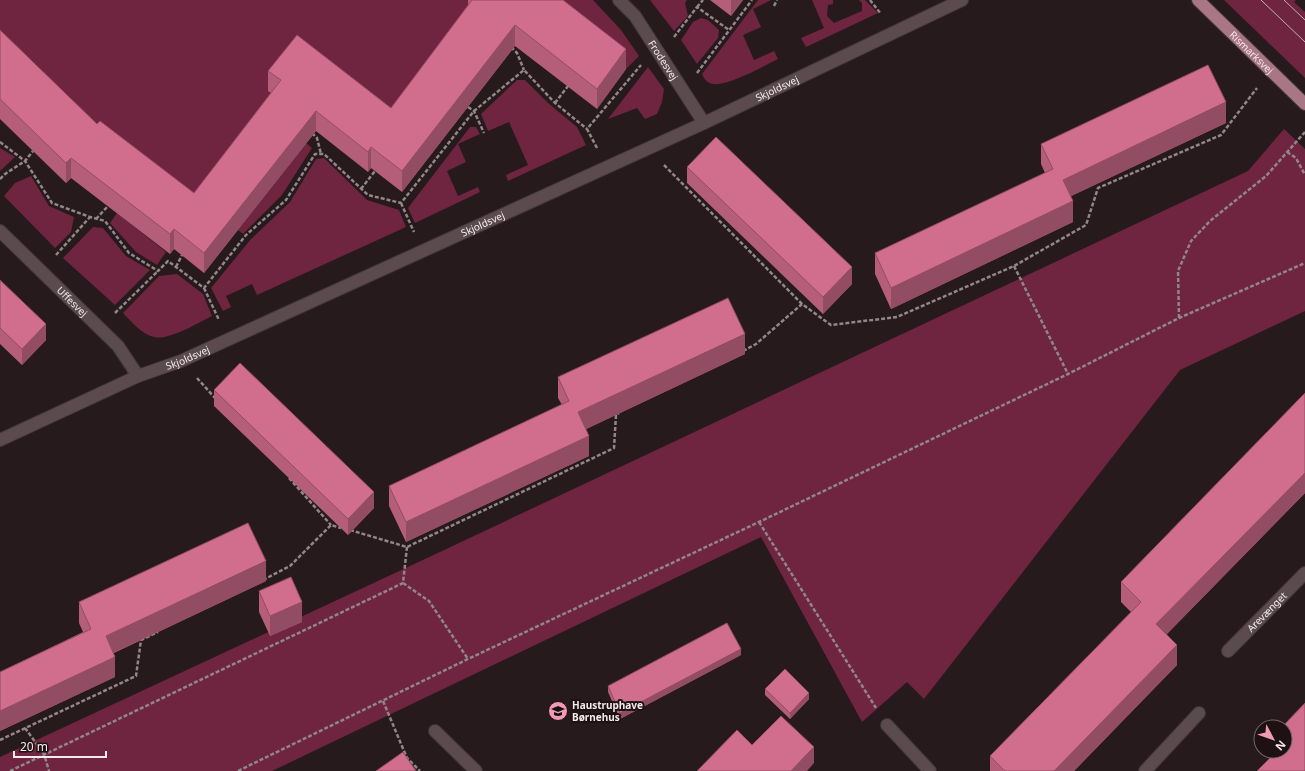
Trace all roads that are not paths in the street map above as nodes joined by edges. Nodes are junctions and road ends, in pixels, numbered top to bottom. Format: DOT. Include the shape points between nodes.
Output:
graph roads {
  1 [pos="619,0"];
  2 [pos="962,0"];
  3 [pos="1198,0"];
  4 [pos="1305,104"];
  5 [pos="704,122"];
  6 [pos="0,231"];
  7 [pos="138,376"];
  8 [pos="0,440"];
  9 [pos="1305,573"];
  10 [pos="1228,651"];
  11 [pos="1199,713"];
  12 [pos="887,725"];
  13 [pos="435,730"];
  14 [pos="476,771"];
  15 [pos="930,771"];
  16 [pos="1145,771"];
  1 -- 5 [label="street, Frodesvej" via="635,16"];
  2 -- 5 [label="street, Skjoldsvej"];
  3 -- 4 [label="main road, Rismarksvej"];
  5 -- 7 [label="street, Skjoldsvej" via="181,361"];
  6 -- 7 [label="street, Uffesvej" via="118,346"];
  7 -- 8 [label="street, Skjoldsvej"];
  9 -- 10 [label="street, Arevænget"];
  11 -- 16 [label="street"];
  12 -- 15 [label="street"];
  13 -- 14 [label="street"];
}
